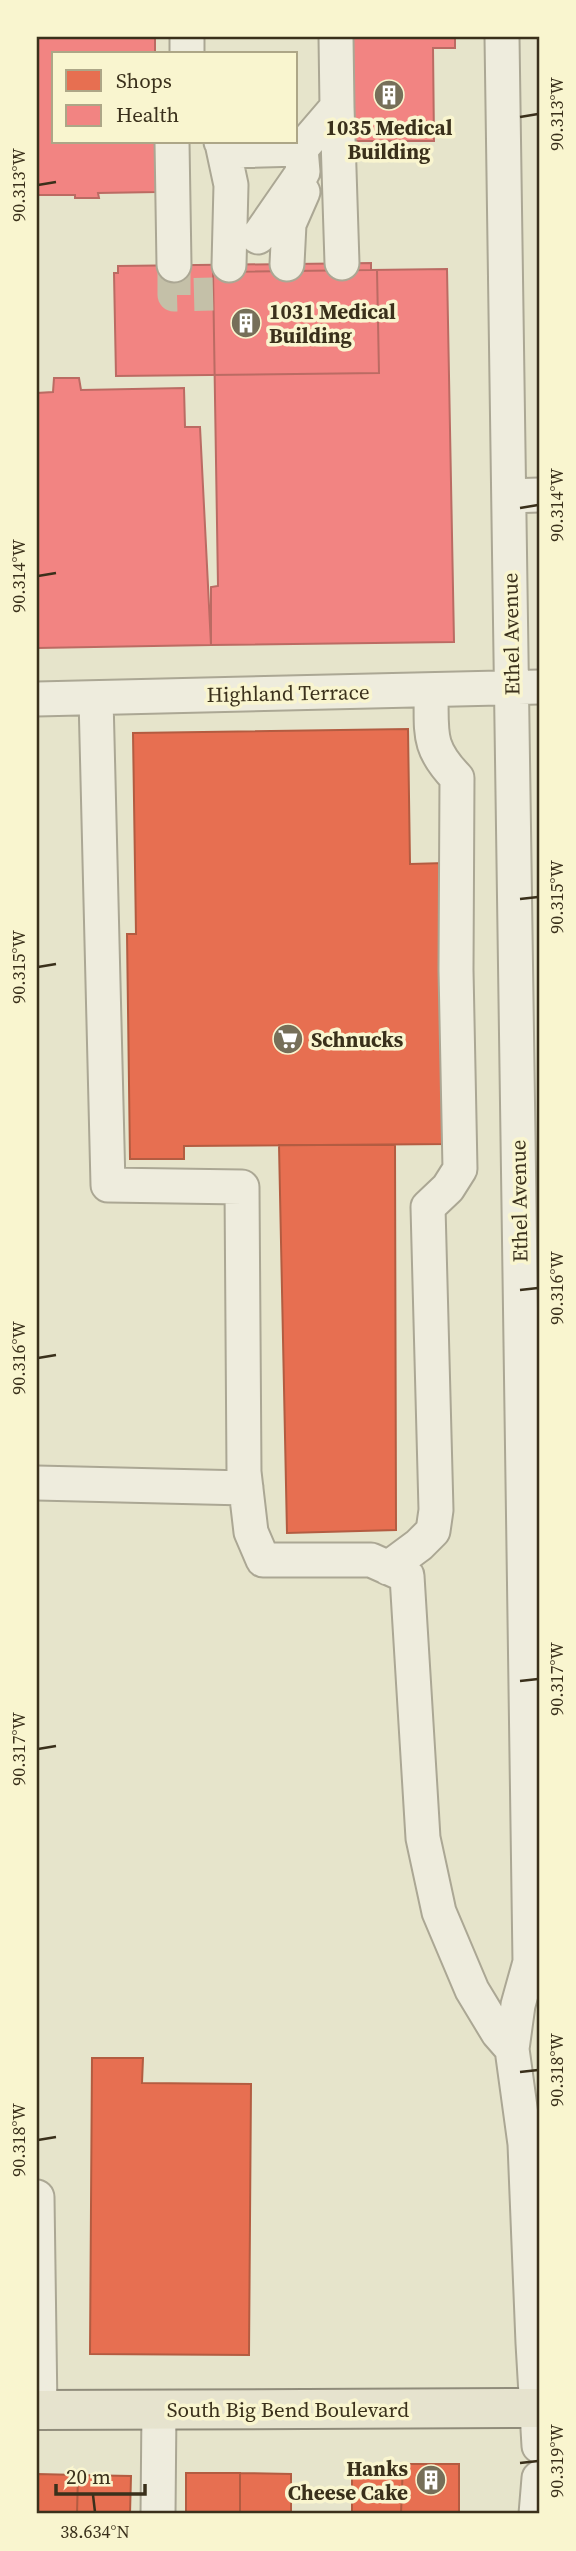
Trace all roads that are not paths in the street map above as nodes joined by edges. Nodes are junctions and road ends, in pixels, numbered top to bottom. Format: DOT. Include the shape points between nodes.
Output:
graph roads {
  1 [pos="336,37"];
  2 [pos="502,37"];
  3 [pos="337,107"];
  4 [pos="172,144"];
  5 [pos="221,144"];
  6 [pos="223,144"];
  7 [pos="302,160"];
  8 [pos="342,263"];
  9 [pos="174,265"];
  10 [pos="524,496"];
  11 [pos="526,687"];
  12 [pos="431,690"];
  13 [pos="96,698"];
  14 [pos="37,699"];
  15 [pos="37,1483"];
  16 [pos="246,1488"];
  17 [pos="388,1567"];
  18 [pos="531,1582"];
  19 [pos="512,2049"];
  20 [pos="37,2197"];
  21 [pos="538,2408"];
  22 [pos="159,2409"];
  23 [pos="39,2410"];
  24 [pos="539,2446"];
  25 [pos="539,2478"];
  26 [pos="158,2514"];
  27 [pos="536,2514"];
  1 -- 3 [label="street"];
  2 -- 10 [label="street, Ethel Avenue"];
  3 -- 7 [label="street"];
  3 -- 8 [label="street"];
  4 -- 9 [label="street"];
  5 -- 7 [label="street" via="231,185 258,257"];
  6 -- 7 [label="street" via="230,150"];
  10 -- 11 [label="street, Ethel Avenue"];
  11 -- 12 [label="street, Highland Terrace"];
  11 -- 18 [label="street, Ethel Avenue"];
  12 -- 13 [label="street, Highland Terrace"];
  12 -- 17 [label="street" via="432,741 440,761 457,778 460,1169 428,1207 433,1531"];
  13 -- 14 [label="street, Highland Terrace"];
  13 -- 16 [label="street" via="108,1185 242,1187"];
  15 -- 16 [label="street"];
  16 -- 17 [label="street" via="251,1532 262,1560 371,1560"];
  17 -- 19 [label="street" via="407,1576 423,1838 439,1912 472,1990"];
  18 -- 19 [label="street, Ethel Avenue" via="530,1962 517,2005"];
  19 -- 21 [label="street, Ethel Avenue" via="525,2144"];
  20 -- 23 [label="street"];
  21 -- 22 [label="main road, South Big Bend Boulevard"];
  21 -- 24 [label="street, Ethel Avenue"];
  22 -- 23 [label="main road, South Big Bend Boulevard"];
  22 -- 26 [label="street"];
  25 -- 27 [label="street"];
}
